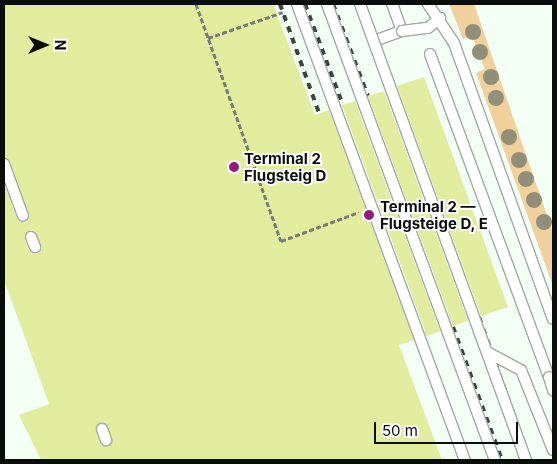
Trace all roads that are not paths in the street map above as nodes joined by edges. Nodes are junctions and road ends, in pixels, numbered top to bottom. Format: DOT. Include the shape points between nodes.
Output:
graph roads {
  1 [pos="297,4"];
  2 [pos="326,4"];
  3 [pos="360,4"];
  4 [pos="392,4"];
  5 [pos="428,4"];
  6 [pos="440,18"];
  7 [pos="402,31"];
  8 [pos="374,41"];
  9 [pos="430,54"];
  10 [pos="4,164"];
  11 [pos="23,216"];
  12 [pos="553,319"];
  13 [pos="487,352"];
  14 [pos="551,376"];
  15 [pos="553,390"];
  16 [pos="102,429"];
  17 [pos="106,440"];
  18 [pos="553,450"];
  19 [pos="465,460"];
  20 [pos="495,460"];
  21 [pos="526,460"];
  1 -- 19 [label="lane, bridge"];
  2 -- 20 [label="lane, bridge"];
  3 -- 8 [label="lane, bridge"];
  4 -- 7 [label="lane"];
  5 -- 6 [label="lane, bridge"];
  6 -- 7 [label="lane, bridge" via="428,28"];
  6 -- 12 [label="lane, bridge" via="454,43"];
  7 -- 8 [label="lane"];
  8 -- 13 [label="lane, bridge"];
  9 -- 14 [label="lane"];
  10 -- 11 [label="lane"];
  13 -- 18 [label="lane, bridge" via="521,370"];
  13 -- 21 [label="lane, bridge"];
  14 -- 15 [label="lane, bridge"];
  16 -- 17 [label="lane"];
}
